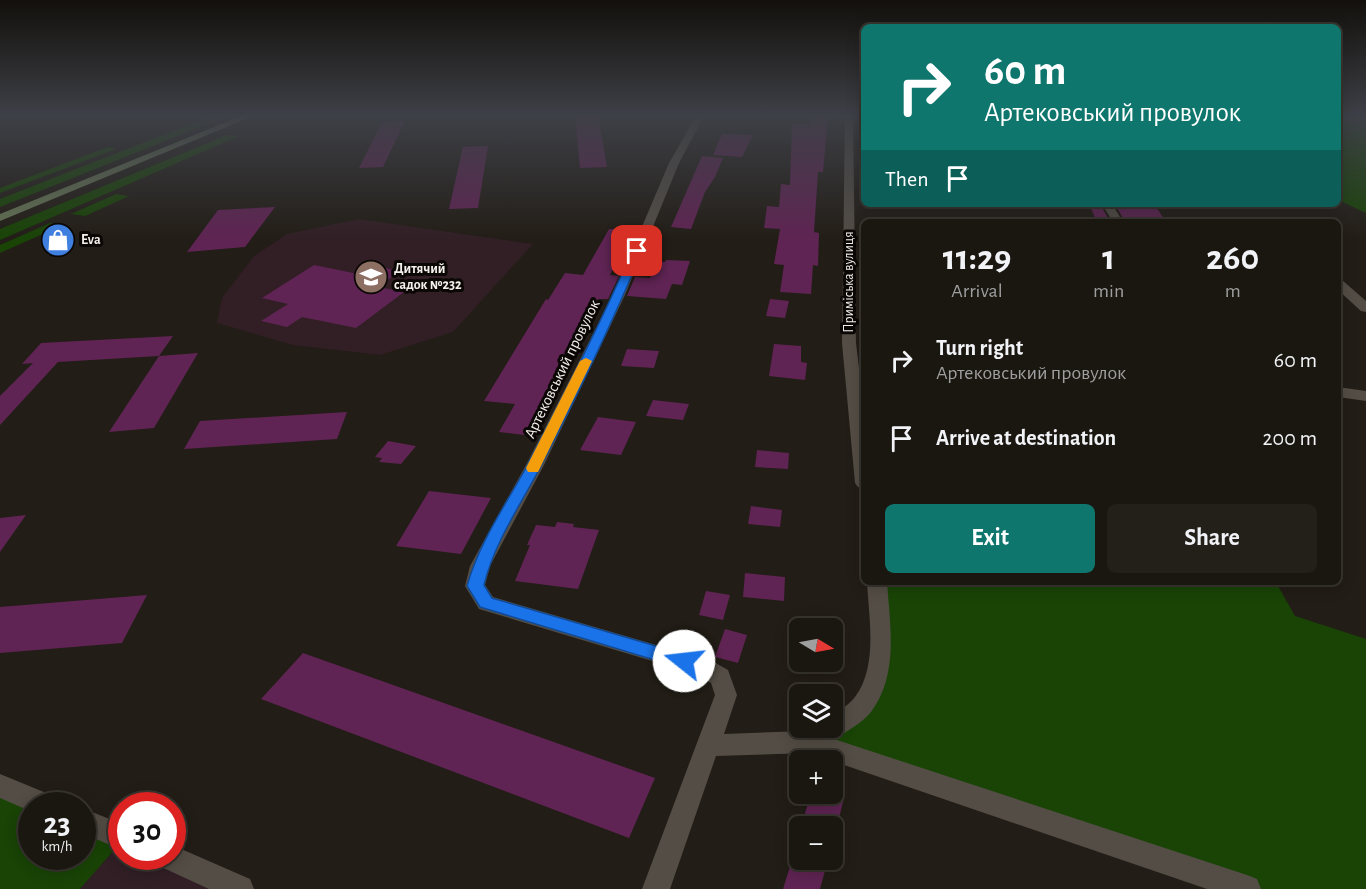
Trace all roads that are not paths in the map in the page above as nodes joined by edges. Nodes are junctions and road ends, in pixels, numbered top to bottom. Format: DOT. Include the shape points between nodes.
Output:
graph roads {
  1 [pos="148,157"];
  2 [pos="677,157"];
  3 [pos="849,157"];
  4 [pos="0,218"];
  5 [pos="1341,286"];
  6 [pos="1366,308"];
  7 [pos="1341,392"];
  8 [pos="1366,396"];
  9 [pos="861,453"];
  10 [pos="877,585"];
  11 [pos="809,742"];
  12 [pos="708,746"];
  13 [pos="0,786"];
  14 [pos="18,794"];
  15 [pos="186,865"];
  16 [pos="240,889"];
  17 [pos="656,889"];
  18 [pos="1247,889"];
  1 -- 4 [label="main road"];
  2 -- 12 [label="street, Артековський провулок" via="619,295 480,566 475,586 486,603 706,668 720,677 726,694"];
  3 -- 9 [label="street, Приміська вулиця" via="849,343"];
  5 -- 6 [label="street"];
  7 -- 8 [label="street"];
  10 -- 11 [label="street" via="881,643 876,680 862,706"];
  11 -- 12 [label="street"];
  11 -- 18 [label="street"];
  12 -- 17 [label="street"];
  13 -- 14 [label="street"];
  15 -- 16 [label="street"];
}
